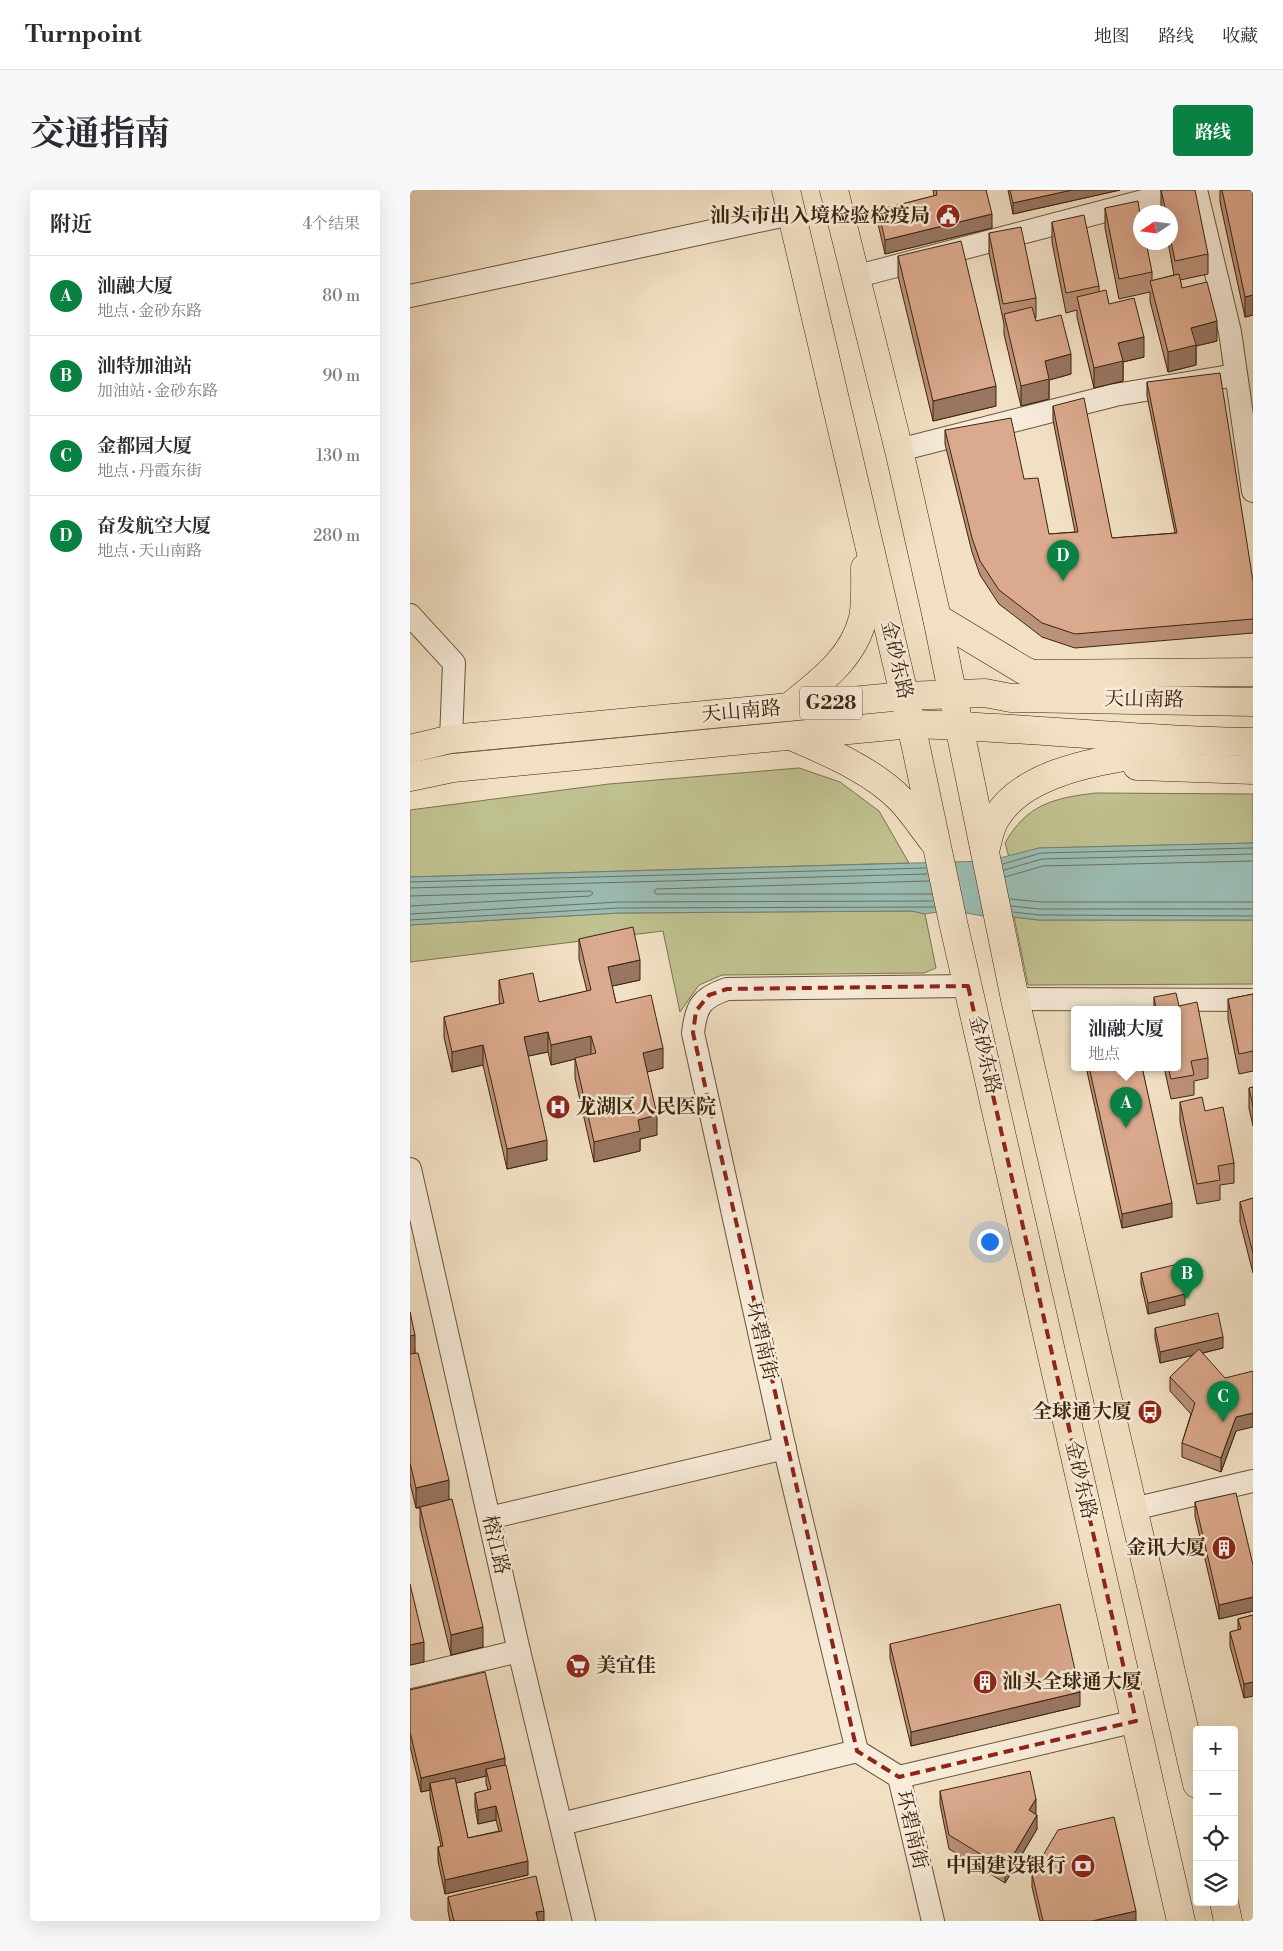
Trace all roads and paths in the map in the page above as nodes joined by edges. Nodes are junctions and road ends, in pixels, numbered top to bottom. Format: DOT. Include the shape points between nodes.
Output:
graph roads {
  1 [pos="834,190"];
  2 [pos="1185,190"];
  3 [pos="1196,190"];
  4 [pos="788,202"];
  5 [pos="854,277"];
  6 [pos="410,296"];
  7 [pos="1243,389"];
  8 [pos="899,450"];
  9 [pos="1253,491"];
  10 [pos="867,534"];
  11 [pos="410,615"];
  12 [pos="937,618"];
  13 [pos="1253,672"];
  14 [pos="1034,674"];
  15 [pos="954,693"];
  16 [pos="904,696"];
  17 [pos="1095,700"];
  18 [pos="1253,702"];
  19 [pos="788,707"];
  20 [pos="911,724"];
  21 [pos="959,725"];
  22 [pos="790,735"];
  23 [pos="451,739"];
  24 [pos="1202,742"];
  25 [pos="1253,742"];
  26 [pos="410,749"];
  27 [pos="1095,764"];
  28 [pos="1253,770"];
  29 [pos="410,777"];
  30 [pos="938,850"];
  31 [pos="984,852"];
  32 [pos="968,986"];
  33 [pos="1015,999"];
  34 [pos="1253,1000"];
  35 [pos="410,1169"];
  36 [pos="785,1448"];
  37 [pos="1253,1481"];
  38 [pos="1133,1509"];
  39 [pos="489,1518"];
  40 [pos="519,1651"];
  41 [pos="410,1677"];
  42 [pos="1136,1721"];
  43 [pos="857,1751"];
  44 [pos="1194,1771"];
  45 [pos="899,1777"];
  46 [pos="561,1824"];
  47 [pos="1225,1906"];
  48 [pos="584,1921"];
  49 [pos="932,1921"];
  50 [pos="1181,1921"];
  51 [pos="1228,1921"];
  1 -- 5 [label="main road"];
  2 -- 5 [label="street"];
  3 -- 7 [label="street"];
  4 -- 6 [label="street"];
  4 -- 10 [label="main road, 金砂东路"];
  5 -- 8 [label="main road"];
  7 -- 8 [label="street" via="1115,395"];
  7 -- 9 [label="street"];
  8 -- 12 [label="main road"];
  10 -- 16 [label="main road, 金砂东路"];
  10 -- 19 [label="main road" via="863,617 852,648 824,678"];
  11 -- 23 [label="street" via="454,663"];
  12 -- 14 [label="main road"];
  12 -- 15 [label="main road"];
  13 -- 14 [label="main road"];
  14 -- 17 [label="main road"];
  15 -- 16 [label="main road, 天山南路 / G228"];
  15 -- 17 [label="main road, 天山南路 / G228"];
  15 -- 21 [label="main road"];
  16 -- 19 [label="main road, 天山南路 / G228"];
  16 -- 20 [label="main road, 金砂东路"];
  17 -- 18 [label="main road, 天山南路 / G228"];
  19 -- 23 [label="main road, 天山南路 / G228"];
  20 -- 21 [label="main road, 天山南路 / G228"];
  20 -- 22 [label="main road, 天山南路 / G228"];
  20 -- 30 [label="main road, 金砂东路"];
  21 -- 24 [label="main road, 天山南路 / G228"];
  21 -- 31 [label="main road"];
  22 -- 29 [label="main road, 天山南路 / G228" via="452,768"];
  22 -- 30 [label="main road" via="833,754 901,800"];
  23 -- 26 [label="main road, 天山南路 / G228"];
  24 -- 25 [label="main road, 天山南路 / G228"];
  24 -- 27 [label="main road"];
  27 -- 28 [label="main road"];
  27 -- 31 [label="main road" via="1035,782 1014,796 995,819"];
  30 -- 32 [label="main road, 金砂东路"];
  31 -- 33 [label="main road"];
  32 -- 36 [label="street, 环碧南街" via="727,989 709,995 696,1011 693,1033"];
  32 -- 42 [label="main road, 金砂东路"];
  33 -- 34 [label="street"];
  33 -- 38 [label="main road"];
  35 -- 39 [label="street, 榕江路"];
  36 -- 39 [label="street"];
  36 -- 43 [label="street, 环碧南街"];
  37 -- 38 [label="street"];
  38 -- 44 [label="main road"];
  39 -- 40 [label="street, 榕江路"];
  40 -- 41 [label="street"];
  40 -- 46 [label="street, 榕江路"];
  42 -- 45 [label="street"];
  42 -- 50 [label="main road, 金砂东路"];
  43 -- 45 [label="street, 环碧南街"];
  43 -- 46 [label="street"];
  45 -- 49 [label="street, 环碧南街"];
  46 -- 48 [label="street, 榕江路"];
  47 -- 51 [label="main road"];
}
